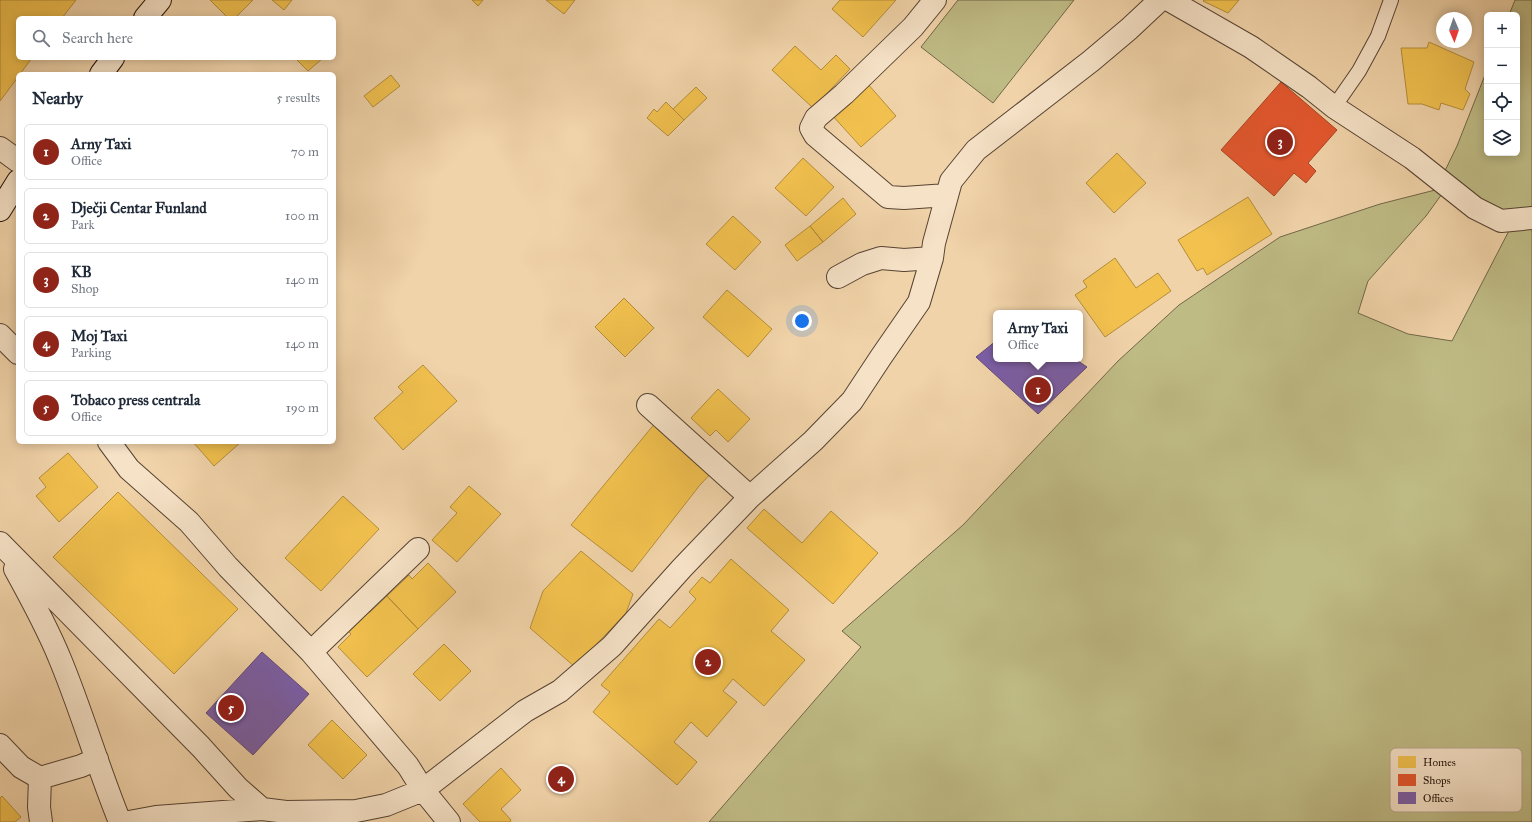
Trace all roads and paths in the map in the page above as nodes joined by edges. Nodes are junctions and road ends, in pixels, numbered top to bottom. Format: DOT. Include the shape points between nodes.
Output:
graph roads {
  1 [pos="160,0"];
  2 [pos="935,0"];
  3 [pos="1160,0"];
  4 [pos="1169,0"];
  5 [pos="1391,0"];
  6 [pos="147,16"];
  7 [pos="112,60"];
  8 [pos="102,72"];
  9 [pos="1334,107"];
  10 [pos="0,148"];
  11 [pos="16,160"];
  12 [pos="16,184"];
  13 [pos="947,195"];
  14 [pos="0,210"];
  15 [pos="1532,218"];
  16 [pos="932,258"];
  17 [pos="838,277"];
  18 [pos="0,335"];
  19 [pos="16,351"];
  20 [pos="648,405"];
  21 [pos="110,444"];
  22 [pos="750,497"];
  23 [pos="0,543"];
  24 [pos="418,549"];
  25 [pos="311,652"];
  26 [pos="0,745"];
  27 [pos="97,759"];
  28 [pos="40,778"];
  29 [pos="423,790"];
  30 [pos="262,809"];
  31 [pos="41,822"];
  32 [pos="120,822"];
  33 [pos="130,822"];
  34 [pos="449,822"];
  1 -- 6 [label="street"];
  2 -- 13 [label="street" via="913,27 816,118 811,128 815,135 888,197"];
  3 -- 13 [label="street" via="1130,29 976,150 951,181"];
  4 -- 9 [label="street" via="1251,47"];
  5 -- 9 [label="lane" via="1378,36"];
  7 -- 8 [label="street"];
  9 -- 15 [label="street" via="1412,158 1475,208 1501,221"];
  10 -- 11 [label="street"];
  12 -- 14 [label="street"];
  13 -- 16 [label="street"];
  16 -- 17 [label="street" via="881,258 862,264"];
  16 -- 22 [label="street" via="919,302 852,401 813,441"];
  18 -- 19 [label="street"];
  20 -- 22 [label="street"];
  21 -- 25 [label="street" via="129,470 189,522 228,567"];
  22 -- 29 [label="street" via="612,646 560,690 525,712"];
  23 -- 27 [label="street" via="34,602 60,659"];
  23 -- 30 [label="street" via="201,747 238,788"];
  24 -- 25 [label="street"];
  25 -- 29 [label="street" via="408,766"];
  26 -- 28 [label="street" via="21,767"];
  27 -- 28 [label="street"];
  27 -- 32 [label="street"];
  28 -- 31 [label="street"];
  29 -- 30 [label="street" via="386,805 356,811 286,812"];
  29 -- 34 [label="street"];
  30 -- 33 [label="street" via="156,817"];
}
